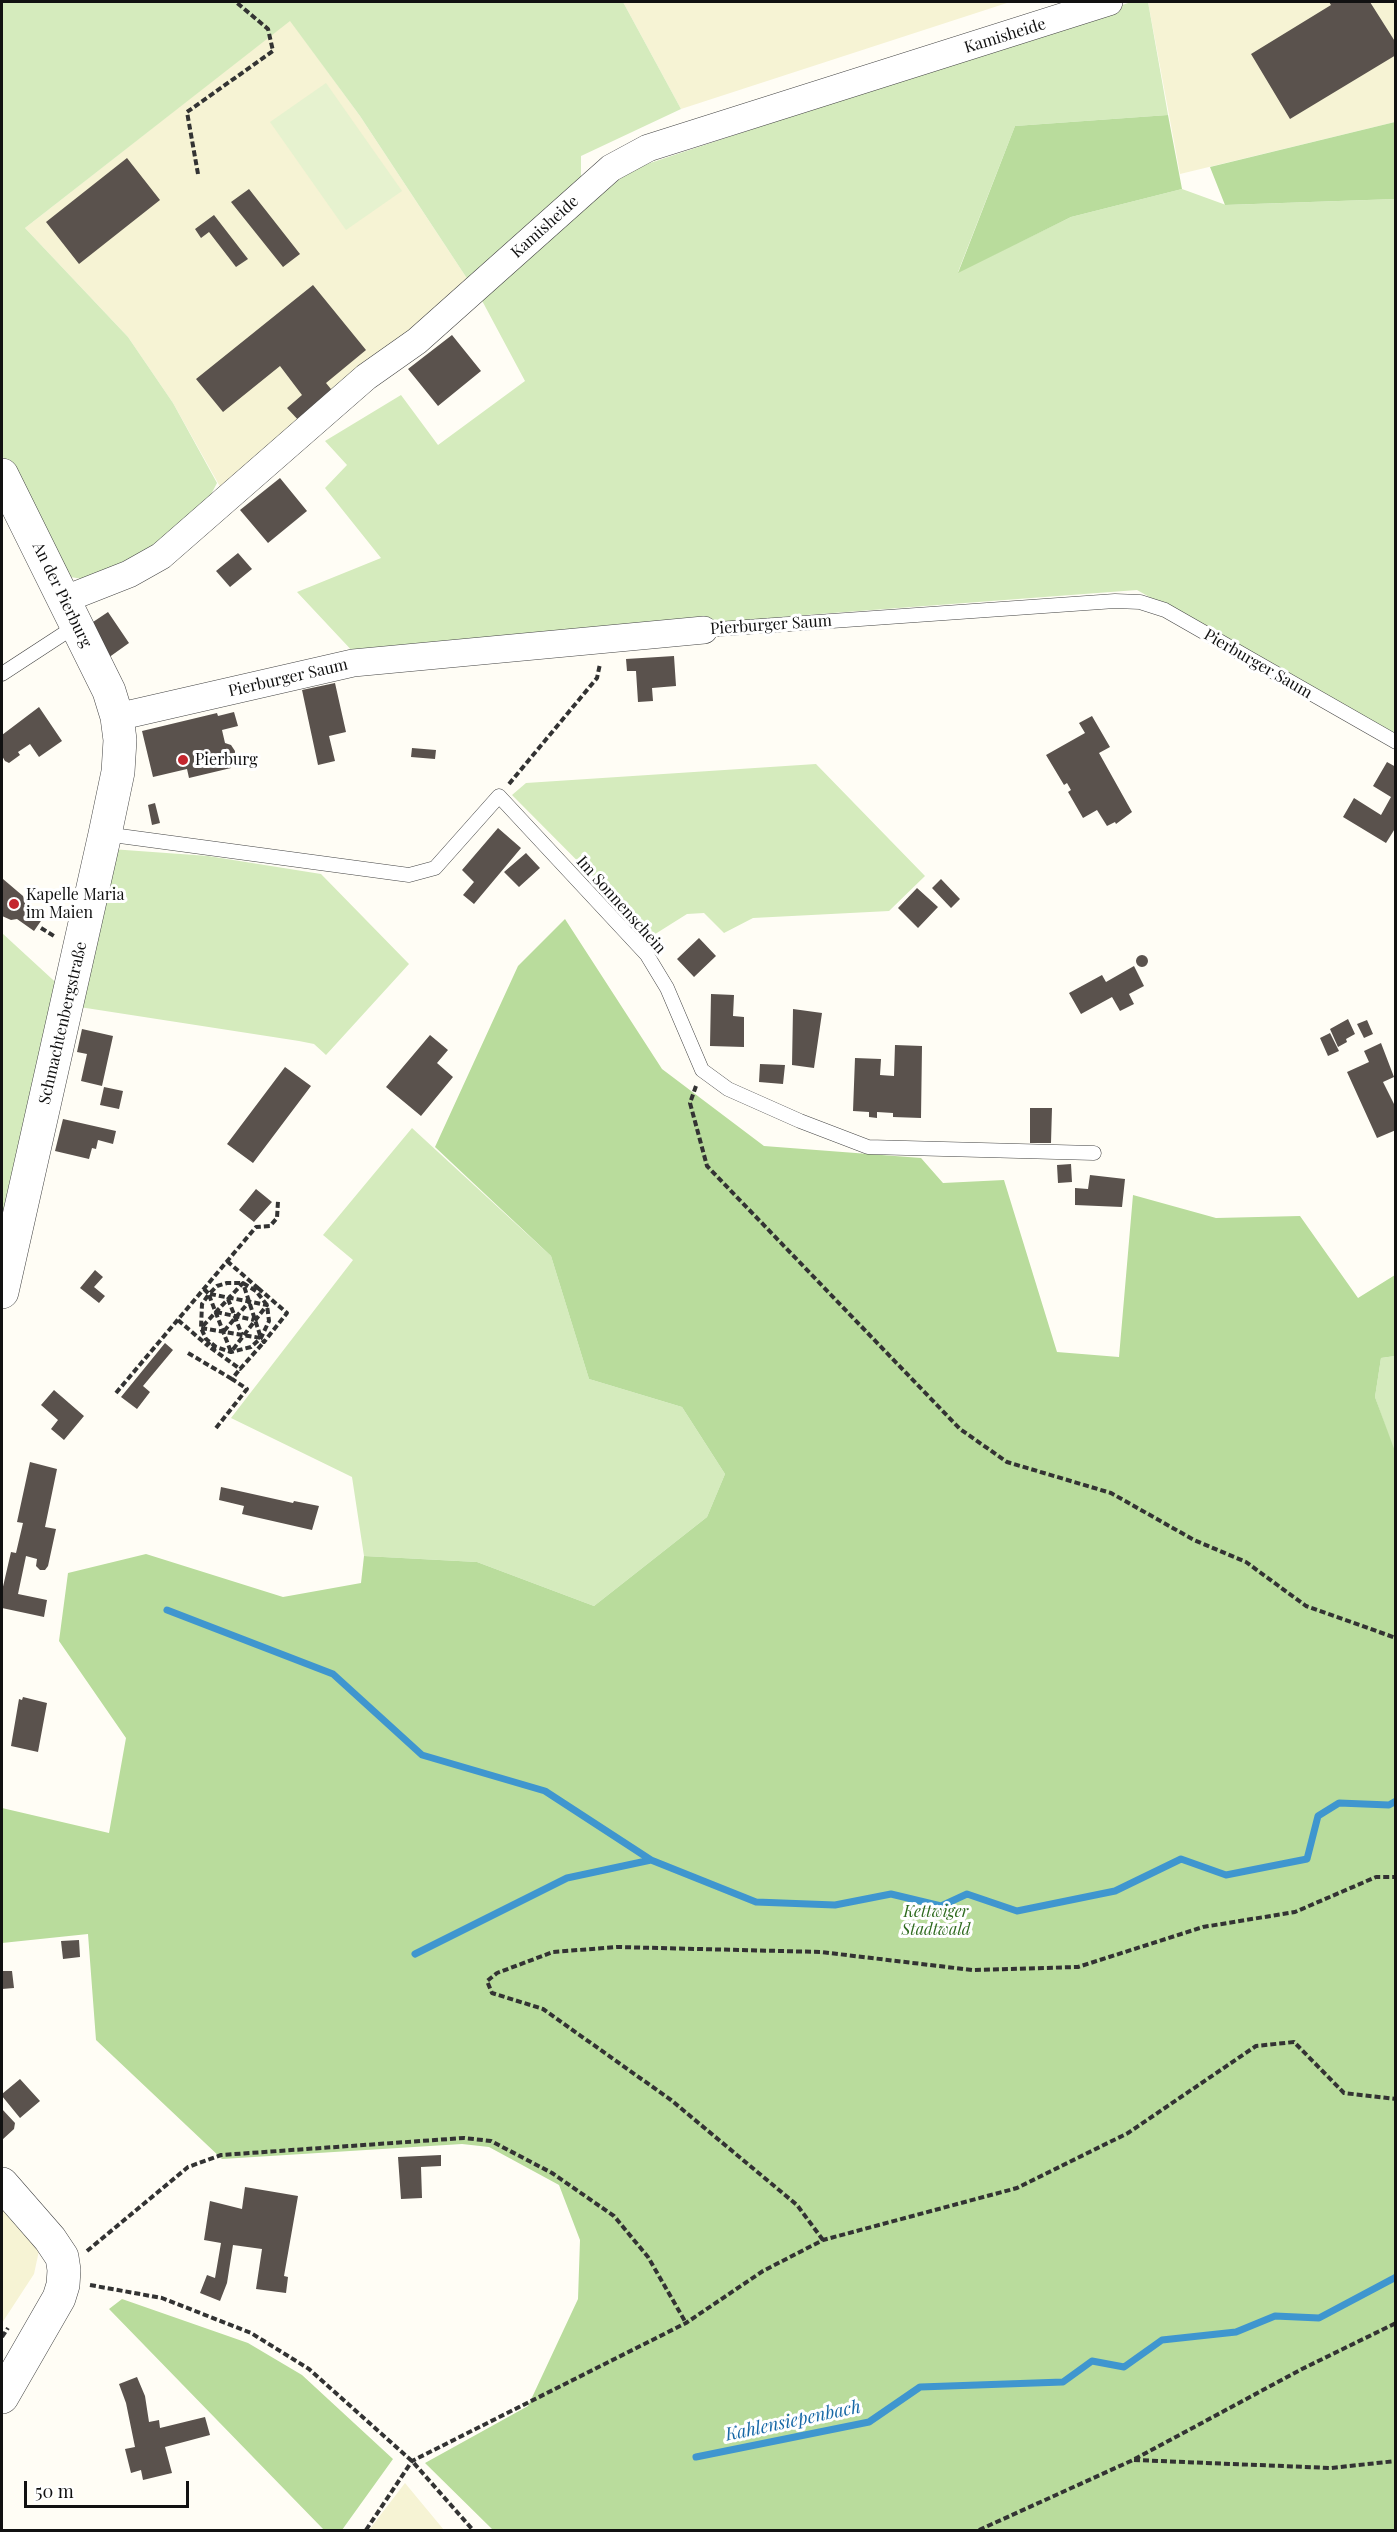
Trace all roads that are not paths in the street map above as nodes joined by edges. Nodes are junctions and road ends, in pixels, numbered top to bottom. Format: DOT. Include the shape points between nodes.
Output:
graph roads {
  1 [pos="1109,2"];
  2 [pos="2,475"];
  3 [pos="70,613"];
  4 [pos="704,630"];
  5 [pos="2,674"];
  6 [pos="117,717"];
  7 [pos="1395,742"];
  8 [pos="105,834"];
  9 [pos="1094,1153"];
  10 [pos="2,1292"];
  11 [pos="2,2184"];
  12 [pos="2,2397"];
  1 -- 3 [label="street, Kamisheide" via="648,148 611,168 417,341 366,377 161,556"];
  2 -- 3 [label="street, An der Pierburg"];
  3 -- 5 [label="lane"];
  3 -- 6 [label="street, An der Pierburg" via="109,691"];
  4 -- 6 [label="street, Pierburger Saum" via="353,663"];
  4 -- 7 [label="lane, Pierburger Saum" via="1103,601 1140,602 1165,610"];
  6 -- 8 [label="street, Schmachtenbergstraße" via="118,772"];
  8 -- 9 [label="lane, Im Sonnenschein" via="409,875 435,868 499,796 647,955 667,988 702,1070 728,1089 868,1147"];
  8 -- 10 [label="street, Schmachtenbergstraße"];
  11 -- 12 [label="street" via="50,2239 62,2257 64,2270 59,2298"];
}
